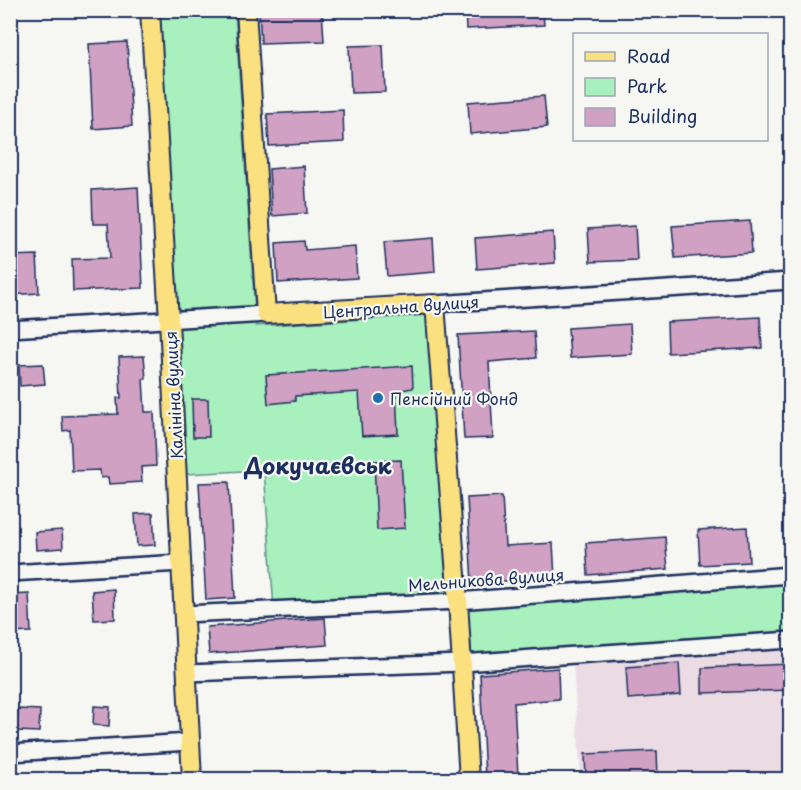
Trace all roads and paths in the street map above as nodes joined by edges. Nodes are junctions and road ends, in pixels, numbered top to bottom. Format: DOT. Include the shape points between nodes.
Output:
graph roads {
  1 [pos="150,10"];
  2 [pos="246,10"];
  3 [pos="790,281"];
  4 [pos="435,304"];
  5 [pos="266,314"];
  6 [pos="169,320"];
  7 [pos="10,329"];
  8 [pos="181,563"];
  9 [pos="10,573"];
  10 [pos="790,575"];
  11 [pos="458,601"];
  12 [pos="184,614"];
  13 [pos="790,640"];
  14 [pos="462,663"];
  15 [pos="187,673"];
  16 [pos="190,742"];
  17 [pos="10,753"];
  18 [pos="192,780"];
  19 [pos="469,780"];
  1 -- 6 [label="main road, Калініна вулиця"];
  2 -- 5 [label="main road"];
  3 -- 4 [label="street, Центральна вулиця"];
  4 -- 5 [label="main road, Центральна вулиця"];
  4 -- 11 [label="main road"];
  5 -- 6 [label="street, Центральна вулиця"];
  6 -- 7 [label="street, Центральна вулиця"];
  6 -- 8 [label="main road, Калініна вулиця"];
  8 -- 9 [label="street"];
  8 -- 12 [label="main road, Калініна вулиця"];
  10 -- 11 [label="street, Мельникова вулиця"];
  11 -- 12 [label="street, Мельникова вулиця"];
  11 -- 14 [label="main road"];
  12 -- 15 [label="main road, Калініна вулиця"];
  13 -- 14 [label="street"];
  14 -- 15 [label="street"];
  14 -- 19 [label="main road"];
  15 -- 16 [label="main road, Калініна вулиця"];
  16 -- 17 [label="street"];
  16 -- 18 [label="main road, Калініна вулиця"];
}
